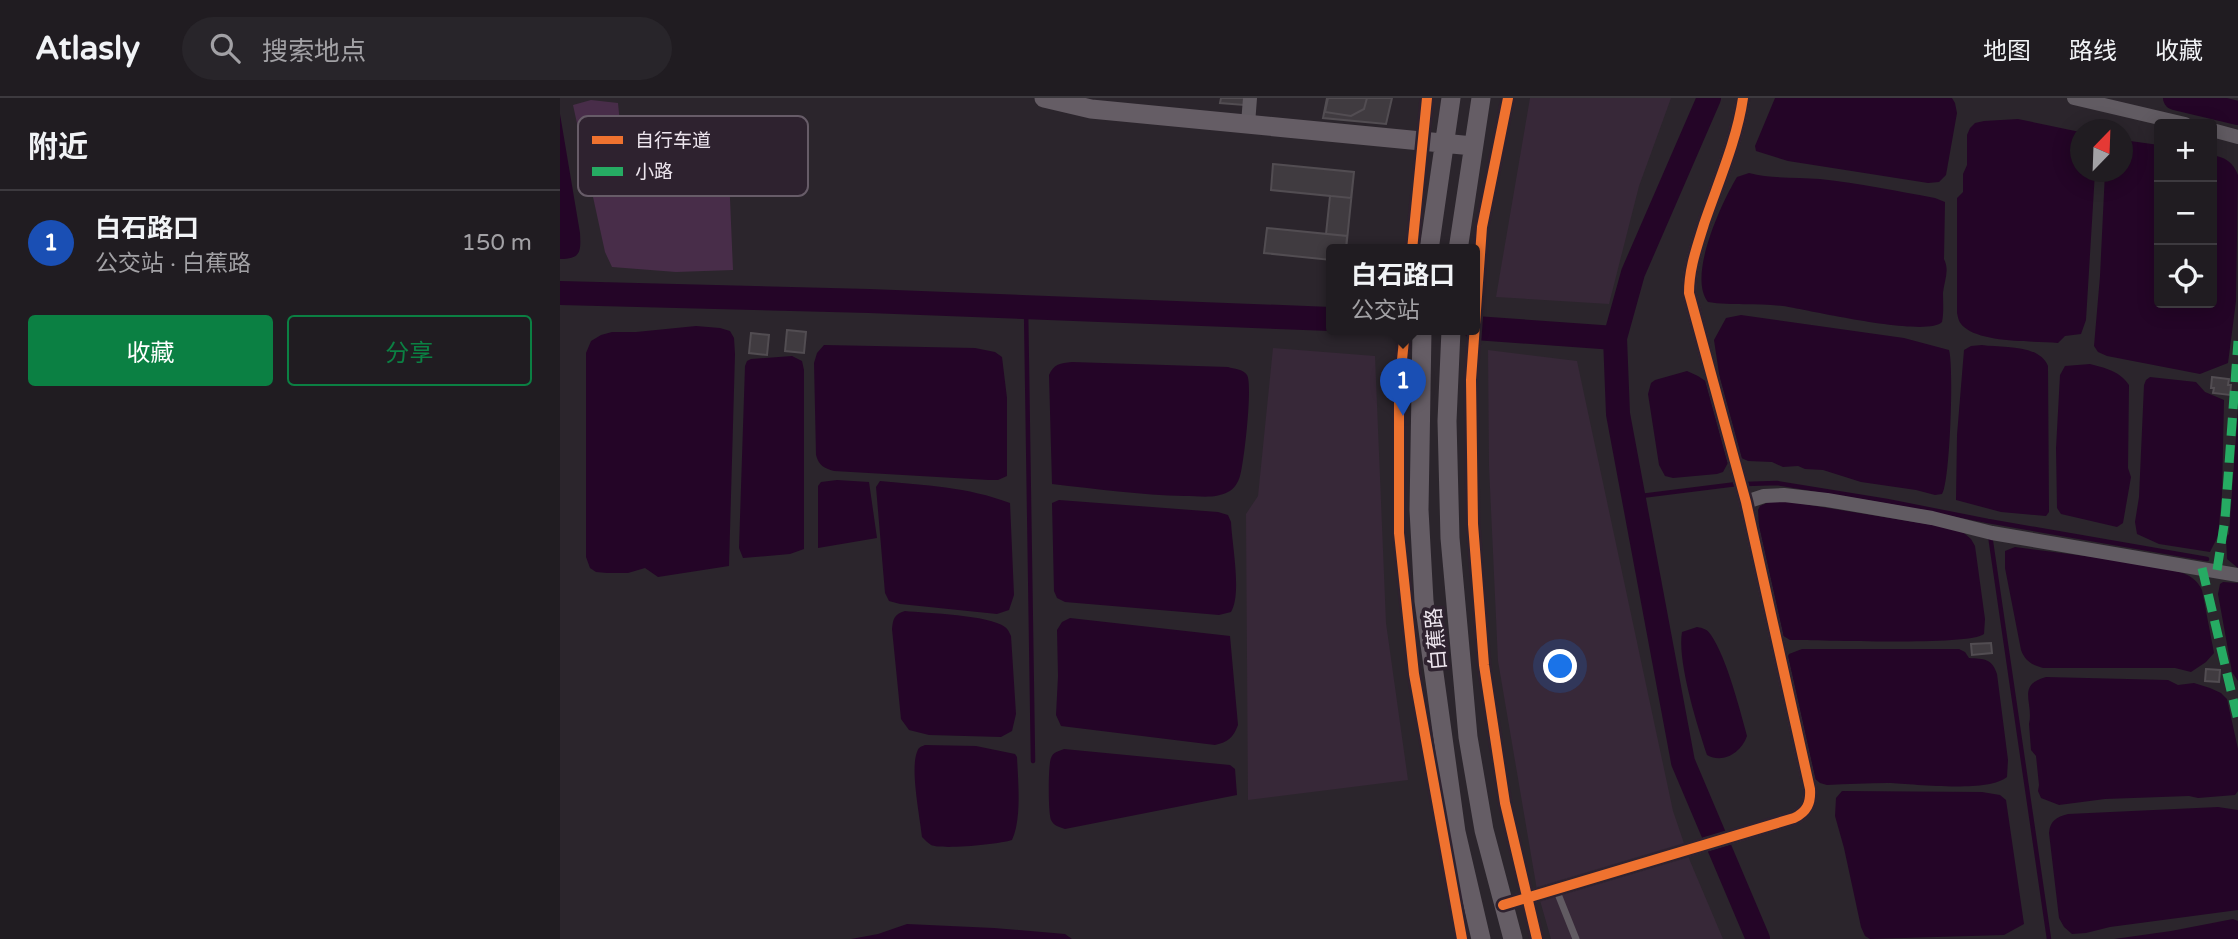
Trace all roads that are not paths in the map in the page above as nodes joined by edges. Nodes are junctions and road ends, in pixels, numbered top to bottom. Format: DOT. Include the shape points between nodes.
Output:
graph roads {
  1 [pos="1044,98"];
  2 [pos="1250,98"];
  3 [pos="1451,98"];
  4 [pos="1481,98"];
  5 [pos="1743,98"];
  6 [pos="2074,98"];
  7 [pos="2164,119"];
  8 [pos="1248,124"];
  9 [pos="2217,132"];
  10 [pos="2238,137"];
  11 [pos="1445,143"];
  12 [pos="1473,146"];
  13 [pos="1430,244"];
  14 [pos="1459,244"];
  15 [pos="1422,335"];
  16 [pos="1451,335"];
  17 [pos="1745,497"];
  18 [pos="2238,575"];
  19 [pos="1556,889"];
  20 [pos="1503,905"];
  21 [pos="1481,939"];
  22 [pos="1513,939"];
  23 [pos="1576,939"];
  1 -- 8 [label="main road" via="1091,109"];
  2 -- 8 [label="street"];
  3 -- 11 [label="main road"];
  4 -- 12 [label="main road"];
  5 -- 17 [label="street" via="1694,255 1689,293"];
  6 -- 7 [label="street"];
  8 -- 11 [label="main road"];
  9 -- 10 [label="street"];
  11 -- 12 [label="main road"];
  11 -- 13 [label="main road"];
  12 -- 14 [label="main road"];
  15 -- 21 [label="main road, 白蕉路" via="1419,510 1424,601 1456,832"];
  16 -- 20 [label="main road, 白蕉路" via="1450,538 1468,737"];
  17 -- 18 [label="street" via="1828,500"];
  17 -- 19 [label="street" via="1811,798 1803,814 1794,818"];
  19 -- 20 [label="street"];
  19 -- 23 [label="lane"];
  20 -- 22 [label="main road, 白蕉路"];
}
